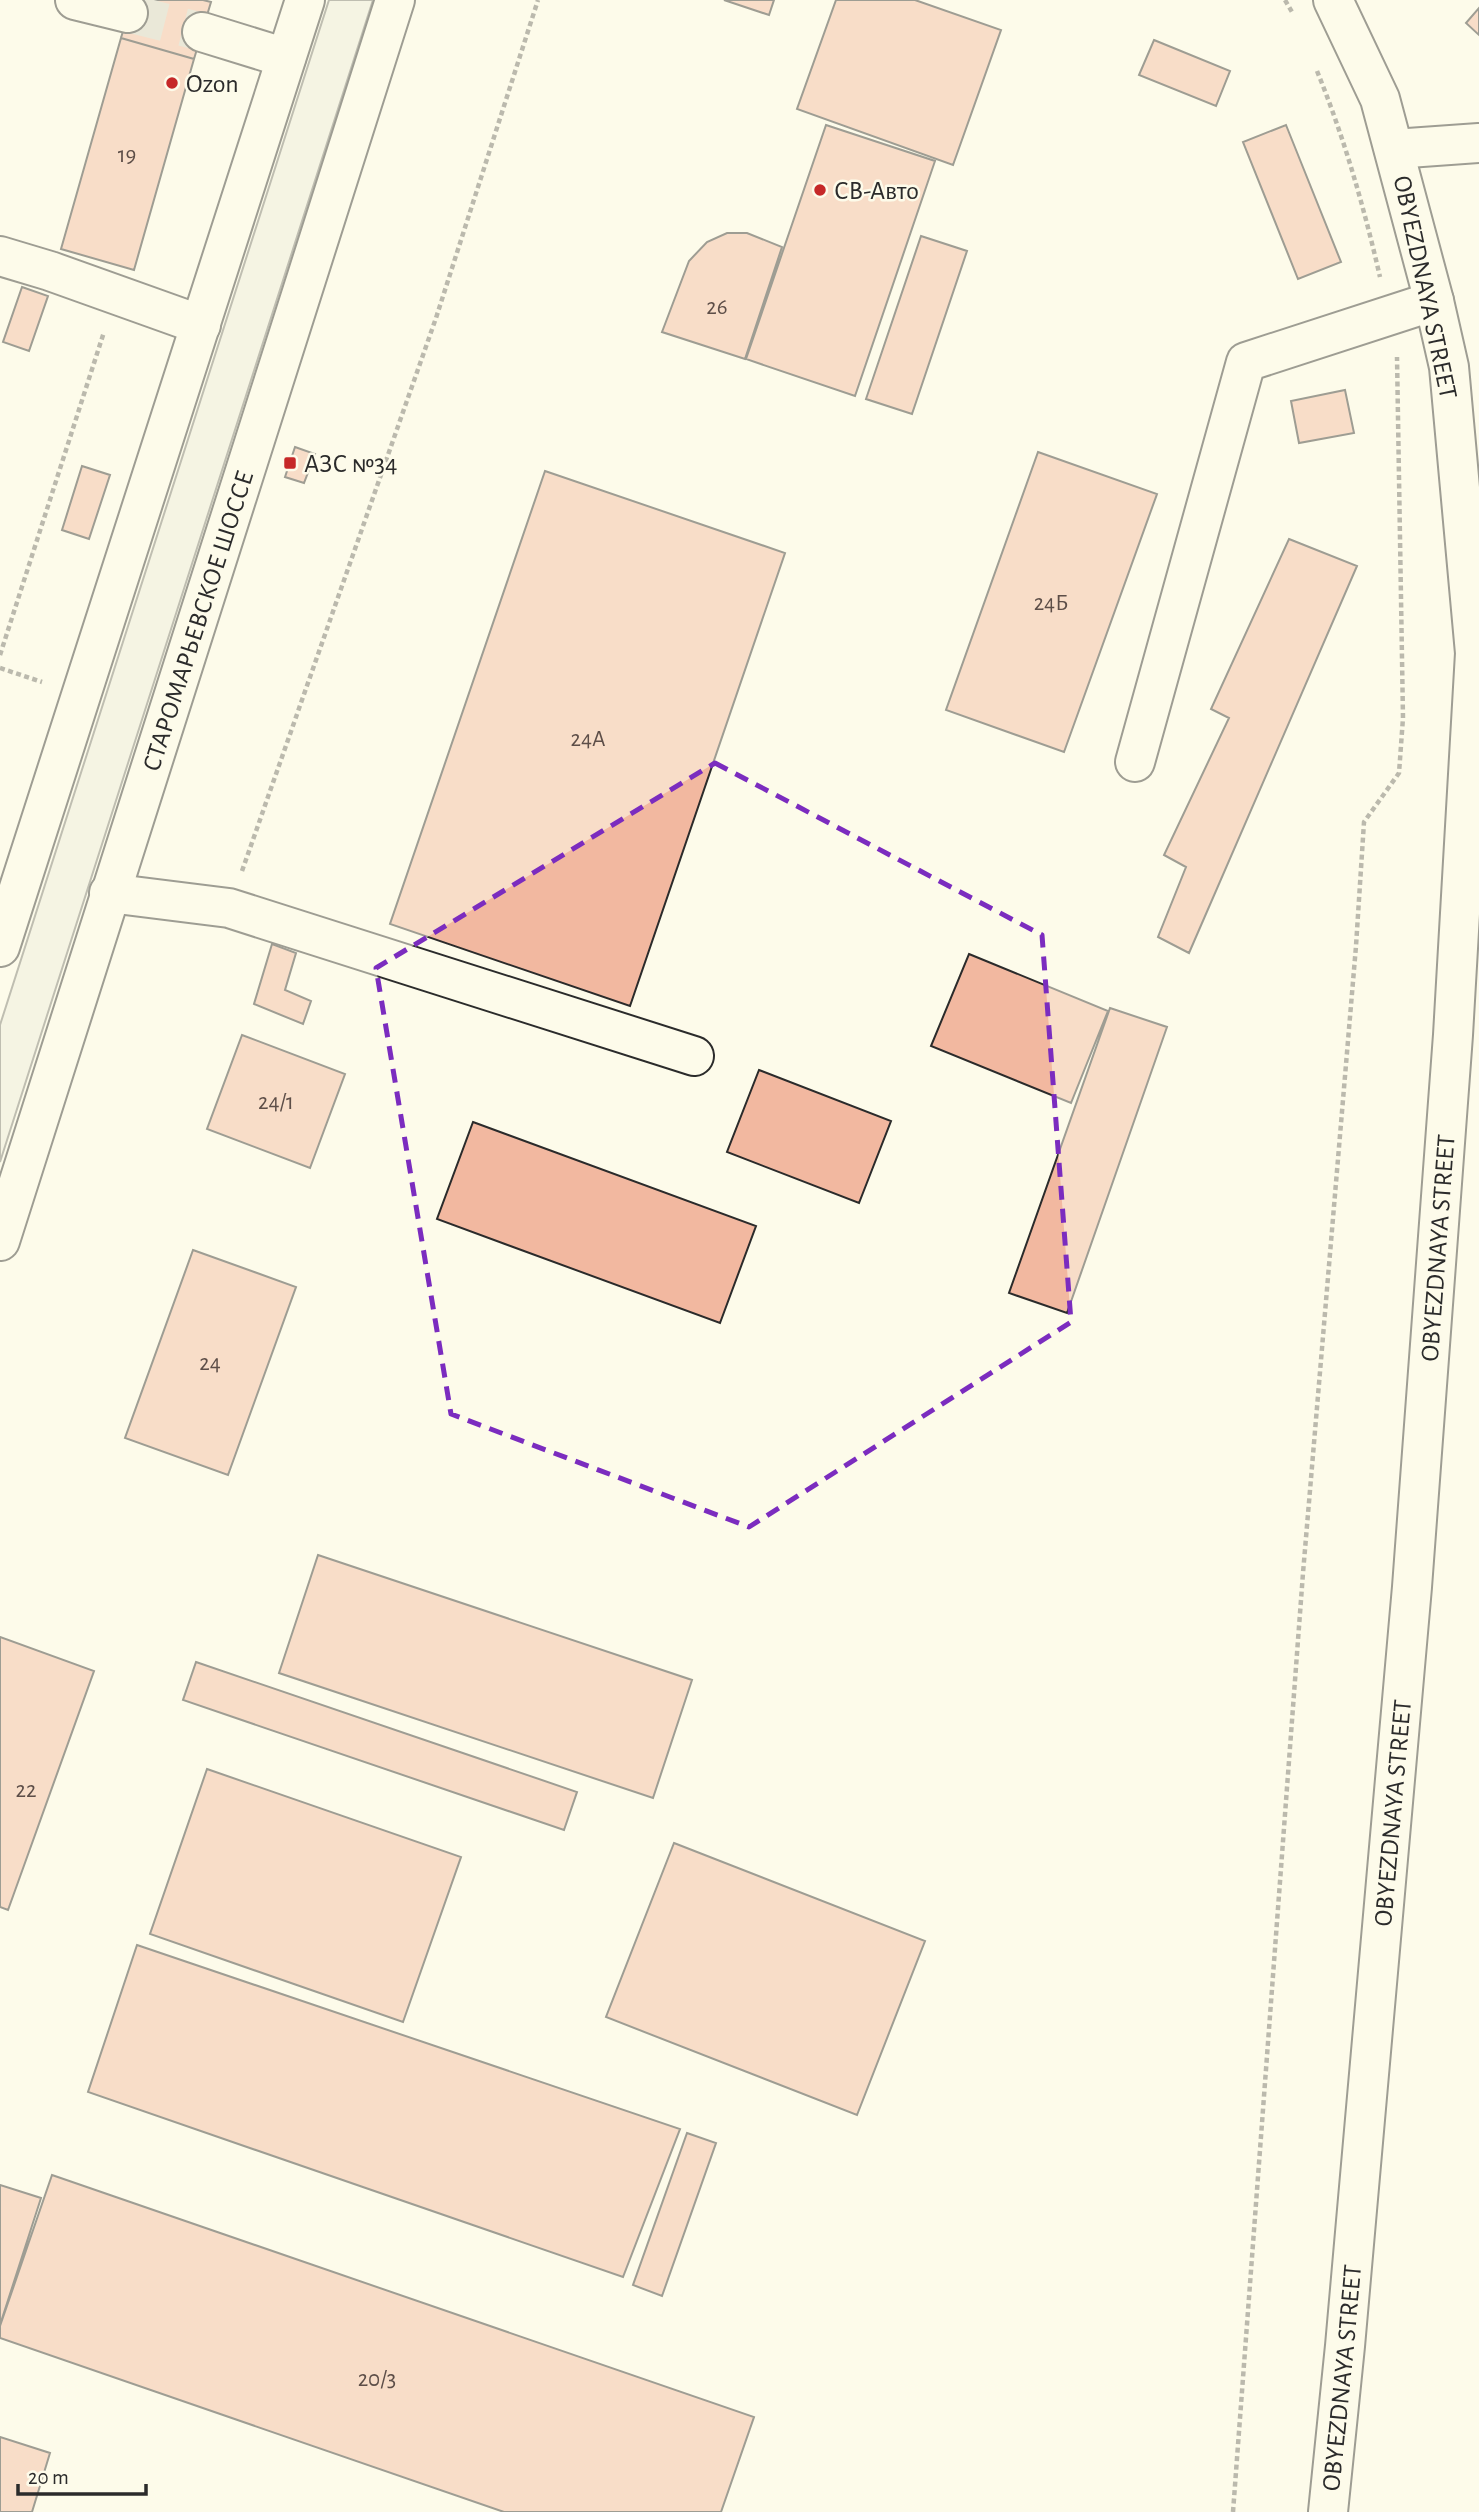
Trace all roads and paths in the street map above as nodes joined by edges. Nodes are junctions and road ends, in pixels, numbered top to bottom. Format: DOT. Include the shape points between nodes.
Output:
graph roads {
  1 [pos="75,0"];
  2 [pos="305,0"];
  3 [pos="394,0"];
  4 [pos="538,0"];
  5 [pos="1285,0"];
  6 [pos="1333,0"];
  7 [pos="128,13"];
  8 [pos="1298,23"];
  9 [pos="202,32"];
  10 [pos="286,58"];
  11 [pos="1312,59"];
  12 [pos="1479,143"];
  13 [pos="1394,149"];
  14 [pos="0,256"];
  15 [pos="116,295"];
  16 [pos="1434,301"];
  17 [pos="1389,316"];
  18 [pos="201,324"];
  19 [pos="0,655"];
  20 [pos="1135,762"];
  21 [pos="109,893"];
  22 [pos="229,908"];
  23 [pos="0,947"];
  24 [pos="694,1056"];
  25 [pos="0,1241"];
  26 [pos="1233,2512"];
  27 [pos="1328,2512"];
  1 -- 7 [label="main road"];
  2 -- 10 [label="main road"];
  3 -- 21 [label="main road, СТАРОМАРЬЕВСКОЕ ШОССЕ"];
  4 -- 22 [label="path" via="436,318"];
  5 -- 8 [label="path"];
  6 -- 13 [label="main road, OBYEZDNAYA STREET" via="1380,99"];
  9 -- 10 [label="main road"];
  10 -- 18 [label="main road"];
  11 -- 17 [label="path" via="1332,107"];
  12 -- 13 [label="main road"];
  13 -- 16 [label="main road, OBYEZDNAYA STREET"];
  14 -- 15 [label="main road"];
  15 -- 18 [label="main road"];
  15 -- 19 [label="path"];
  16 -- 17 [label="main road"];
  16 -- 27 [label="main road, OBYEZDNAYA STREET" via="1449,367 1475,653 1452,1048 1412,1587"];
  17 -- 20 [label="main road" via="1246,362"];
  17 -- 26 [label="path" via="1397,352 1403,718 1399,773 1364,822"];
  18 -- 23 [label="main road"];
  21 -- 22 [label="main road"];
  21 -- 25 [label="main road, СТАРОМАРЬЕВСКОЕ ШОССЕ"];
  22 -- 24 [label="main road"];
}
